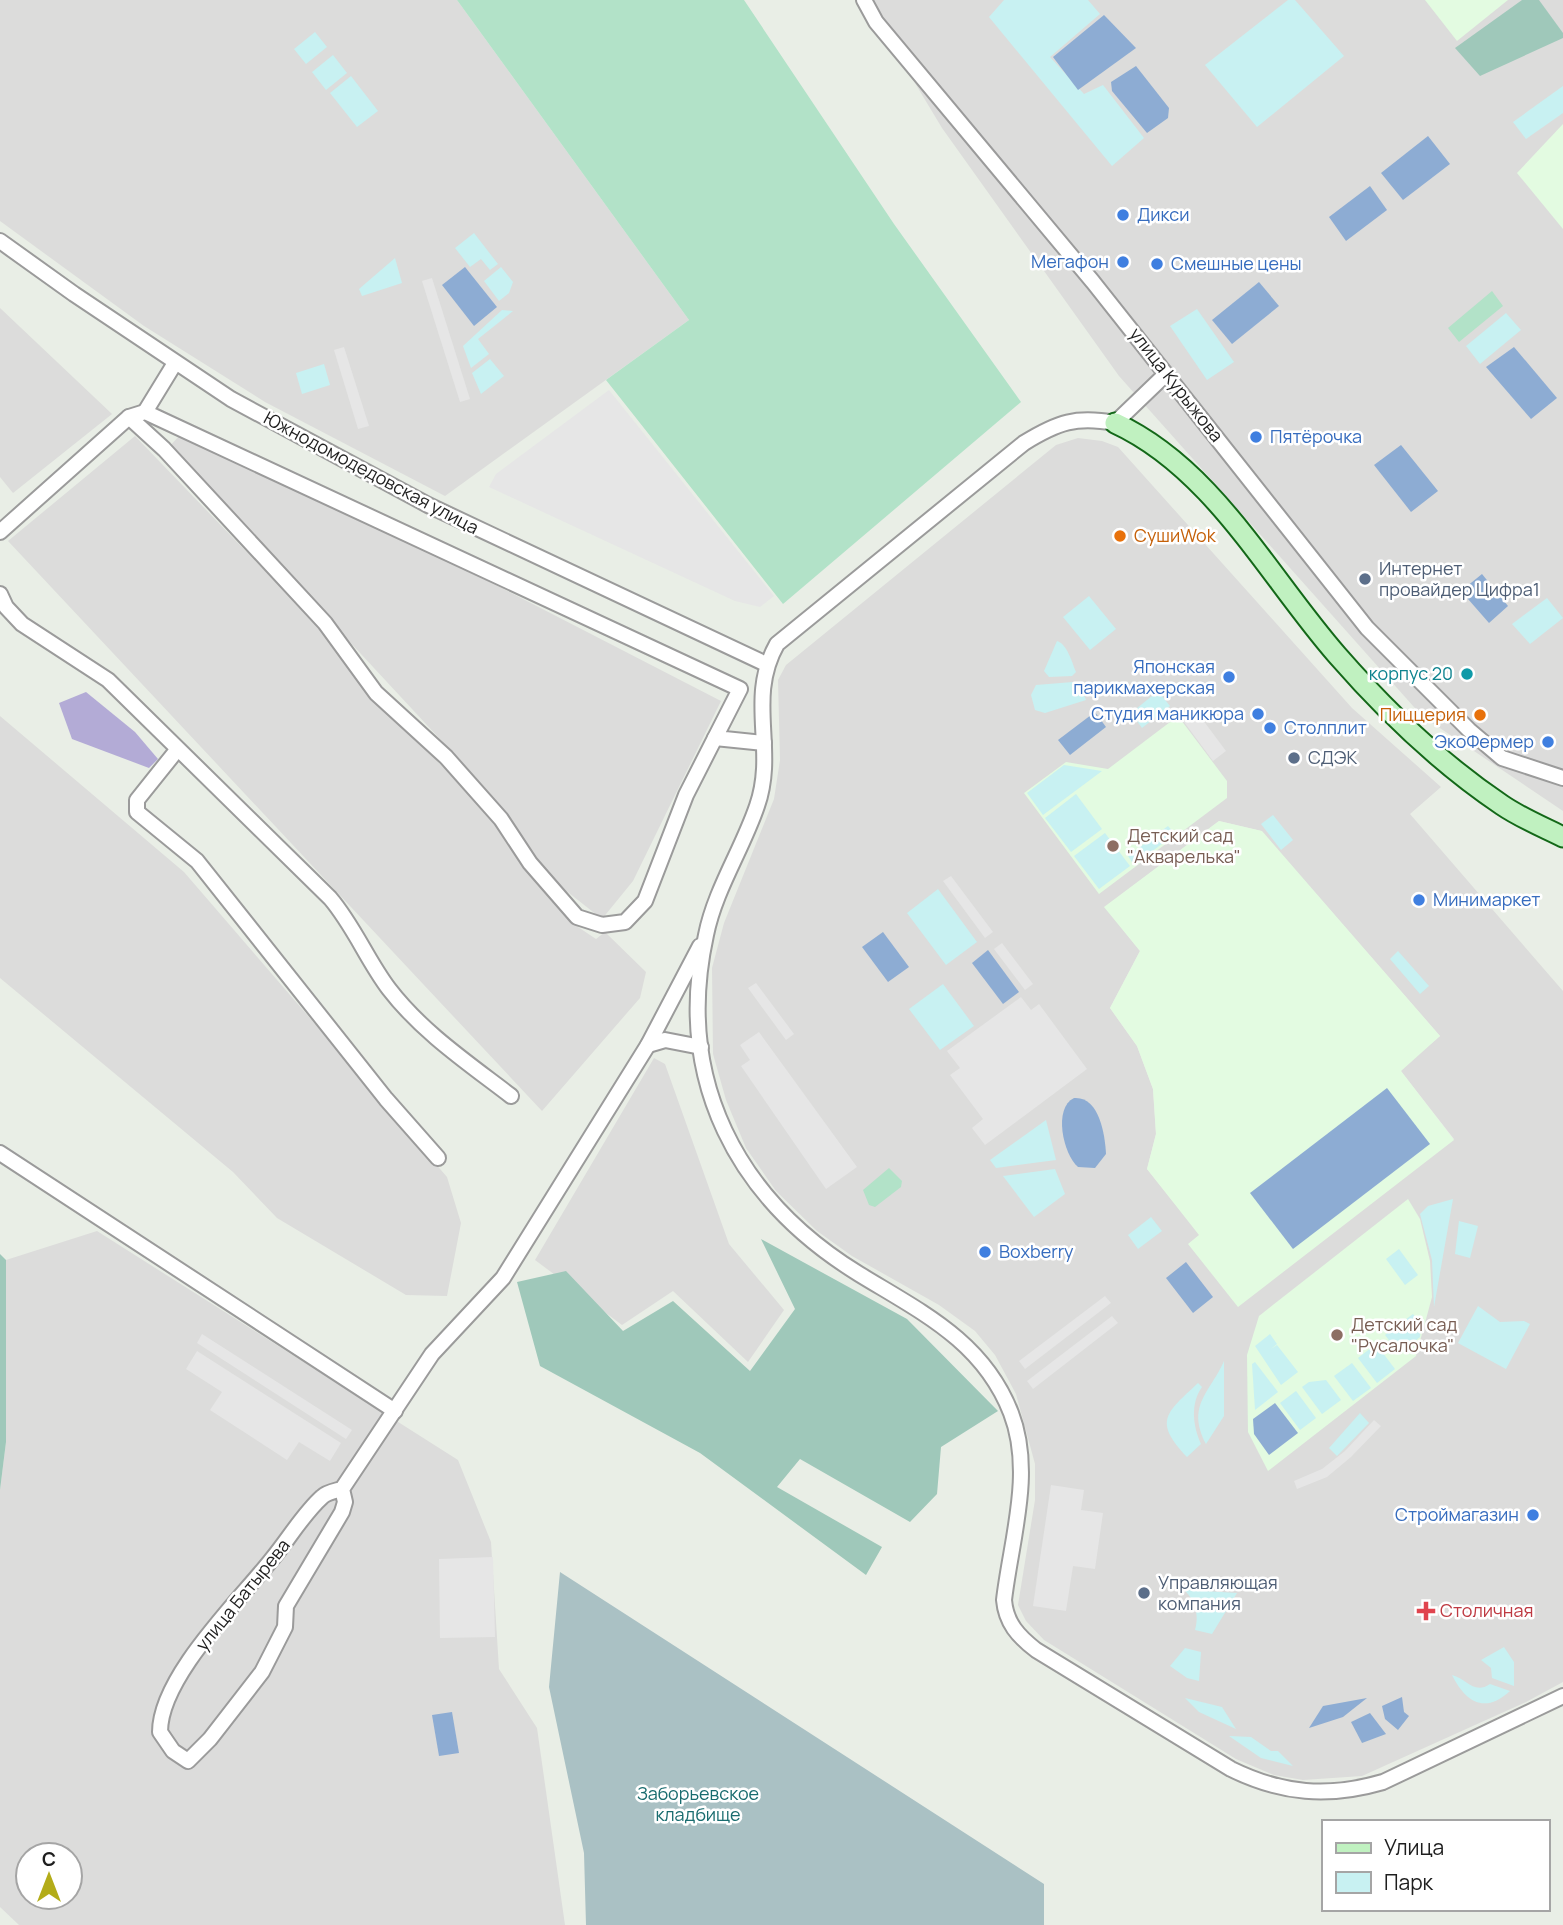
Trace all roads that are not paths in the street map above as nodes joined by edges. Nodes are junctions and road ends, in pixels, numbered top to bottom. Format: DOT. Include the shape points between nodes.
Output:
graph roads {
  1 [pos="864,0"];
  2 [pos="0,241"];
  3 [pos="175,363"];
  4 [pos="1166,374"];
  5 [pos="145,412"];
  6 [pos="129,418"];
  7 [pos="1115,423"];
  8 [pos="0,532"];
  9 [pos="0,594"];
  10 [pos="766,664"];
  11 [pos="715,738"];
  12 [pos="764,743"];
  13 [pos="177,750"];
  14 [pos="1563,778"];
  15 [pos="1563,837"];
  16 [pos="706,934"];
  17 [pos="648,1045"];
  18 [pos="701,1047"];
  19 [pos="511,1096"];
  20 [pos="0,1153"];
  21 [pos="438,1158"];
  22 [pos="395,1410"];
  23 [pos="342,1489"];
  24 [pos="1563,1696"];
  1 -- 4 [label="street, улица Курыжова" via="876,22"];
  2 -- 3 [label="street, Южнодомодедовская улица"];
  3 -- 5 [label="street"];
  3 -- 10 [label="street, Южнодомодедовская улица" via="376,479"];
  4 -- 7 [label="street"];
  4 -- 14 [label="street, улица Курыжова" via="1367,628 1502,758"];
  5 -- 6 [label="street"];
  5 -- 11 [label="street" via="740,689"];
  6 -- 8 [label="street"];
  6 -- 11 [label="street" via="164,449 325,623 376,693 446,757 577,917 602,925 625,922 645,901 686,795"];
  7 -- 10 [label="street" via="1089,418 1067,421 1024,443 777,644"];
  7 -- 15 [label="street" via="1181,463 1337,654 1396,718 1503,806"];
  9 -- 13 [label="street" via="22,624 108,680"];
  10 -- 12 [label="street" via="761,683"];
  11 -- 12 [label="street"];
  12 -- 16 [label="street" via="757,806"];
  13 -- 19 [label="street" via="330,898 408,1011 444,1046"];
  13 -- 21 [label="street" via="137,800 137,812 197,861"];
  16 -- 17 [label="street, улица Батырева"];
  16 -- 18 [label="street" via="698,1004"];
  17 -- 18 [label="street" via="665,1040"];
  17 -- 22 [label="street, улица Батырева" via="503,1278 432,1354"];
  18 -- 24 [label="street" via="710,1095 724,1132 741,1164 784,1219 827,1253 948,1328 986,1366 999,1388 1012,1414 1021,1472 1005,1614 1036,1650 1231,1769 1260,1783 1313,1793 1356,1790 1382,1782"];
  20 -- 22 [label="street"];
  22 -- 23 [label="street, улица Батырева"];
  23 -- 23 [label="street, улица Батырева" via="320,1499 220,1617 184,1672 164,1711 160,1732 173,1751 188,1761 262,1672 285,1628 286,1606 342,1512"];
}
